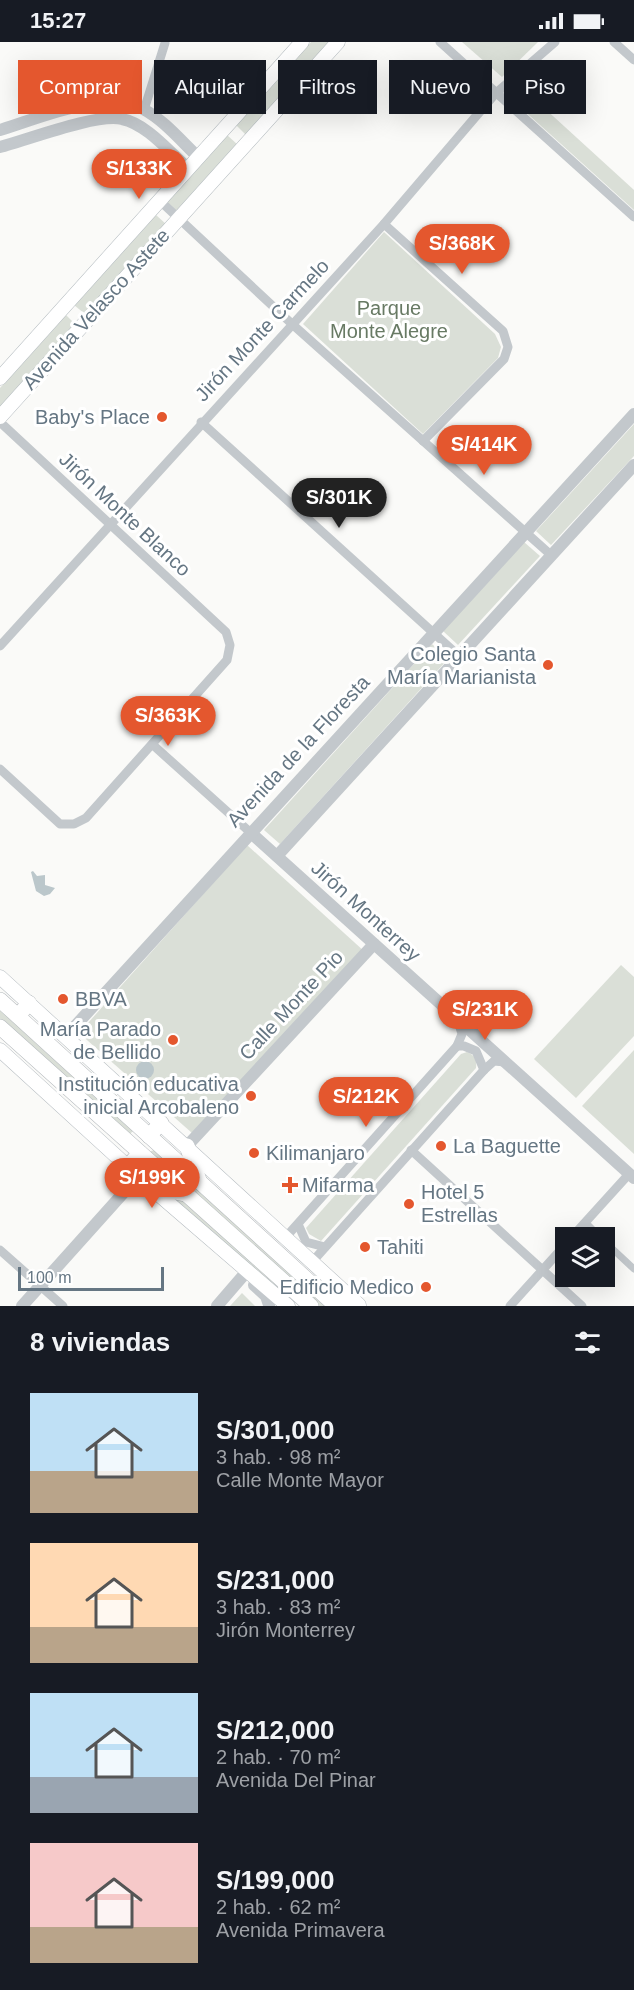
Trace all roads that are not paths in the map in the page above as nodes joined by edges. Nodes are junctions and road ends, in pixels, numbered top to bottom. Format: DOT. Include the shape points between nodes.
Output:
graph roads {
  1 [pos="302,42"];
  2 [pos="338,42"];
  3 [pos="440,42"];
  4 [pos="555,42"];
  5 [pos="614,42"];
  6 [pos="165,43"];
  7 [pos="634,60"];
  8 [pos="495,94"];
  9 [pos="144,110"];
  10 [pos="229,125"];
  11 [pos="0,130"];
  12 [pos="247,142"];
  13 [pos="0,147"];
  14 [pos="199,158"];
  15 [pos="189,169"];
  16 [pos="159,200"];
  17 [pos="178,217"];
  18 [pos="634,217"];
  19 [pos="384,224"];
  20 [pos="65,305"];
  21 [pos="84,322"];
  22 [pos="292,324"];
  23 [pos="0,378"];
  24 [pos="634,414"];
  25 [pos="0,417"];
  26 [pos="0,422"];
  27 [pos="201,423"];
  28 [pos="423,441"];
  29 [pos="634,465"];
  30 [pos="108,524"];
  31 [pos="526,532"];
  32 [pos="551,555"];
  33 [pos="433,633"];
  34 [pos="0,646"];
  35 [pos="459,656"];
  36 [pos="153,744"];
  37 [pos="0,769"];
  38 [pos="251,833"];
  39 [pos="277,856"];
  40 [pos="374,944"];
  41 [pos="0,977"];
  42 [pos="0,1000"];
  43 [pos="29,1003"];
  44 [pos="18,1016"];
  45 [pos="457,1018"];
  46 [pos="0,1027"];
  47 [pos="66,1036"];
  48 [pos="457,1046"];
  49 [pos="0,1050"];
  50 [pos="505,1062"];
  51 [pos="484,1070"];
  52 [pos="161,1123"];
  53 [pos="149,1136"];
  54 [pos="187,1146"];
  55 [pos="411,1150"];
  56 [pos="140,1153"];
  57 [pos="128,1166"];
  58 [pos="632,1176"];
  59 [pos="200,1183"];
  60 [pos="150,1187"];
  61 [pos="126,1190"];
  62 [pos="187,1195"];
  63 [pos="585,1222"];
  64 [pos="298,1224"];
  65 [pos="581,1227"];
  66 [pos="590,1227"];
  67 [pos="285,1238"];
  68 [pos="325,1248"];
  69 [pos="0,1250"];
  70 [pos="615,1251"];
  71 [pos="555,1256"];
  72 [pos="312,1262"];
  73 [pos="634,1269"];
  74 [pos="543,1270"];
  75 [pos="246,1273"];
  76 [pos="301,1275"];
  77 [pos="41,1286"];
  78 [pos="271,1302"];
  79 [pos="297,1302"];
  80 [pos="22,1306"];
  81 [pos="63,1306"];
  82 [pos="217,1306"];
  83 [pos="311,1306"];
  84 [pos="336,1306"];
  85 [pos="353,1306"];
  86 [pos="360,1306"];
  87 [pos="510,1306"];
  88 [pos="582,1306"];
  1 -- 10 [label="main road, Avenida Velasco Astete"];
  2 -- 12 [label="main road, Avenida Velasco Astete"];
  3 -- 8 [label="street"];
  4 -- 8 [label="street, Jirón Monte Carmelo"];
  5 -- 7 [label="street"];
  6 -- 9 [label="street"];
  8 -- 18 [label="street"];
  8 -- 19 [label="street, Jirón Monte Carmelo"];
  9 -- 11 [label="street" via="126,103 98,103"];
  9 -- 14 [label="street"];
  10 -- 12 [label="main road"];
  10 -- 14 [label="main road, Avenida Velasco Astete"];
  12 -- 17 [label="main road, Avenida Velasco Astete"];
  13 -- 15 [label="street" via="92,122 122,118 145,131"];
  14 -- 15 [label="main road, Avenida Velasco Astete"];
  15 -- 16 [label="main road, Avenida Velasco Astete"];
  16 -- 17 [label="street"];
  16 -- 20 [label="main road, Avenida Velasco Astete"];
  17 -- 21 [label="main road, Avenida Velasco Astete"];
  17 -- 22 [label="street"];
  19 -- 22 [label="street, Jirón Monte Carmelo"];
  19 -- 28 [label="street" via="503,331 508,347 504,359"];
  20 -- 21 [label="main road"];
  20 -- 23 [label="main road, Avenida Velasco Astete"];
  21 -- 25 [label="main road, Avenida Velasco Astete"];
  22 -- 27 [label="street, Jirón Monte Carmelo"];
  22 -- 28 [label="street"];
  24 -- 31 [label="street, Avenida de la Floresta"];
  26 -- 30 [label="street, Jirón Monte Blanco"];
  27 -- 30 [label="street, Jirón Monte Carmelo"];
  27 -- 33 [label="street"];
  28 -- 31 [label="street"];
  29 -- 32 [label="street"];
  30 -- 34 [label="street, Jirón Monte Carmelo"];
  30 -- 36 [label="street, Jirón Monte Blanco" via="226,632 230,645 227,660"];
  31 -- 32 [label="street"];
  31 -- 33 [label="street, Avenida de la Floresta"];
  32 -- 35 [label="street"];
  33 -- 35 [label="street"];
  33 -- 38 [label="street, Avenida de la Floresta"];
  35 -- 39 [label="street"];
  36 -- 37 [label="street" via="86,818 74,824 60,824"];
  36 -- 38 [label="street, Jirón Monterrey"];
  38 -- 39 [label="street, Jirón Monterrey"];
  38 -- 47 [label="street, Avenida de la Floresta"];
  39 -- 40 [label="street, Jirón Monterrey"];
  40 -- 45 [label="street, Jirón Monterrey"];
  40 -- 54 [label="street, Calle Monte Pio"];
  41 -- 43 [label="main road"];
  42 -- 44 [label="main road"];
  43 -- 44 [label="main road"];
  43 -- 47 [label="main road"];
  44 -- 53 [label="main road"];
  45 -- 48 [label="street" via="462,1034"];
  45 -- 50 [label="street, Jirón Monterrey"];
  46 -- 56 [label="main road"];
  47 -- 52 [label="main road"];
  48 -- 51 [label="street" via="476,1051"];
  48 -- 64 [label="street"];
  49 -- 57 [label="main road"];
  50 -- 51 [label="street" via="494,1061"];
  50 -- 58 [label="street, Jirón Monterrey"];
  51 -- 55 [label="street"];
  52 -- 53 [label="main road"];
  52 -- 54 [label="main road"];
  53 -- 59 [label="main road"];
  54 -- 59 [label="main road"];
  54 -- 67 [label="main road"];
  55 -- 68 [label="street"];
  55 -- 74 [label="street"];
  56 -- 57 [label="main road"];
  56 -- 62 [label="main road"];
  57 -- 60 [label="main road"];
  57 -- 61 [label="street"];
  58 -- 63 [label="street"];
  59 -- 76 [label="main road"];
  60 -- 61 [label="street"];
  60 -- 62 [label="main road"];
  60 -- 75 [label="main road"];
  61 -- 77 [label="street"];
  62 -- 79 [label="main road"];
  63 -- 65 [label="street"];
  63 -- 66 [label="street"];
  64 -- 67 [label="street"];
  64 -- 68 [label="street" via="306,1242"];
  67 -- 72 [label="main road"];
  68 -- 72 [label="street"];
  69 -- 77 [label="street"];
  70 -- 73 [label="street"];
  71 -- 74 [label="street"];
  72 -- 86 [label="main road"];
  74 -- 87 [label="street"];
  74 -- 88 [label="street"];
  75 -- 78 [label="main road"];
  75 -- 82 [label="street"];
  76 -- 84 [label="main road"];
  76 -- 85 [label="main road"];
  77 -- 80 [label="street"];
  77 -- 81 [label="street"];
  78 -- 79 [label="main road"];
  79 -- 83 [label="main road"];
}
